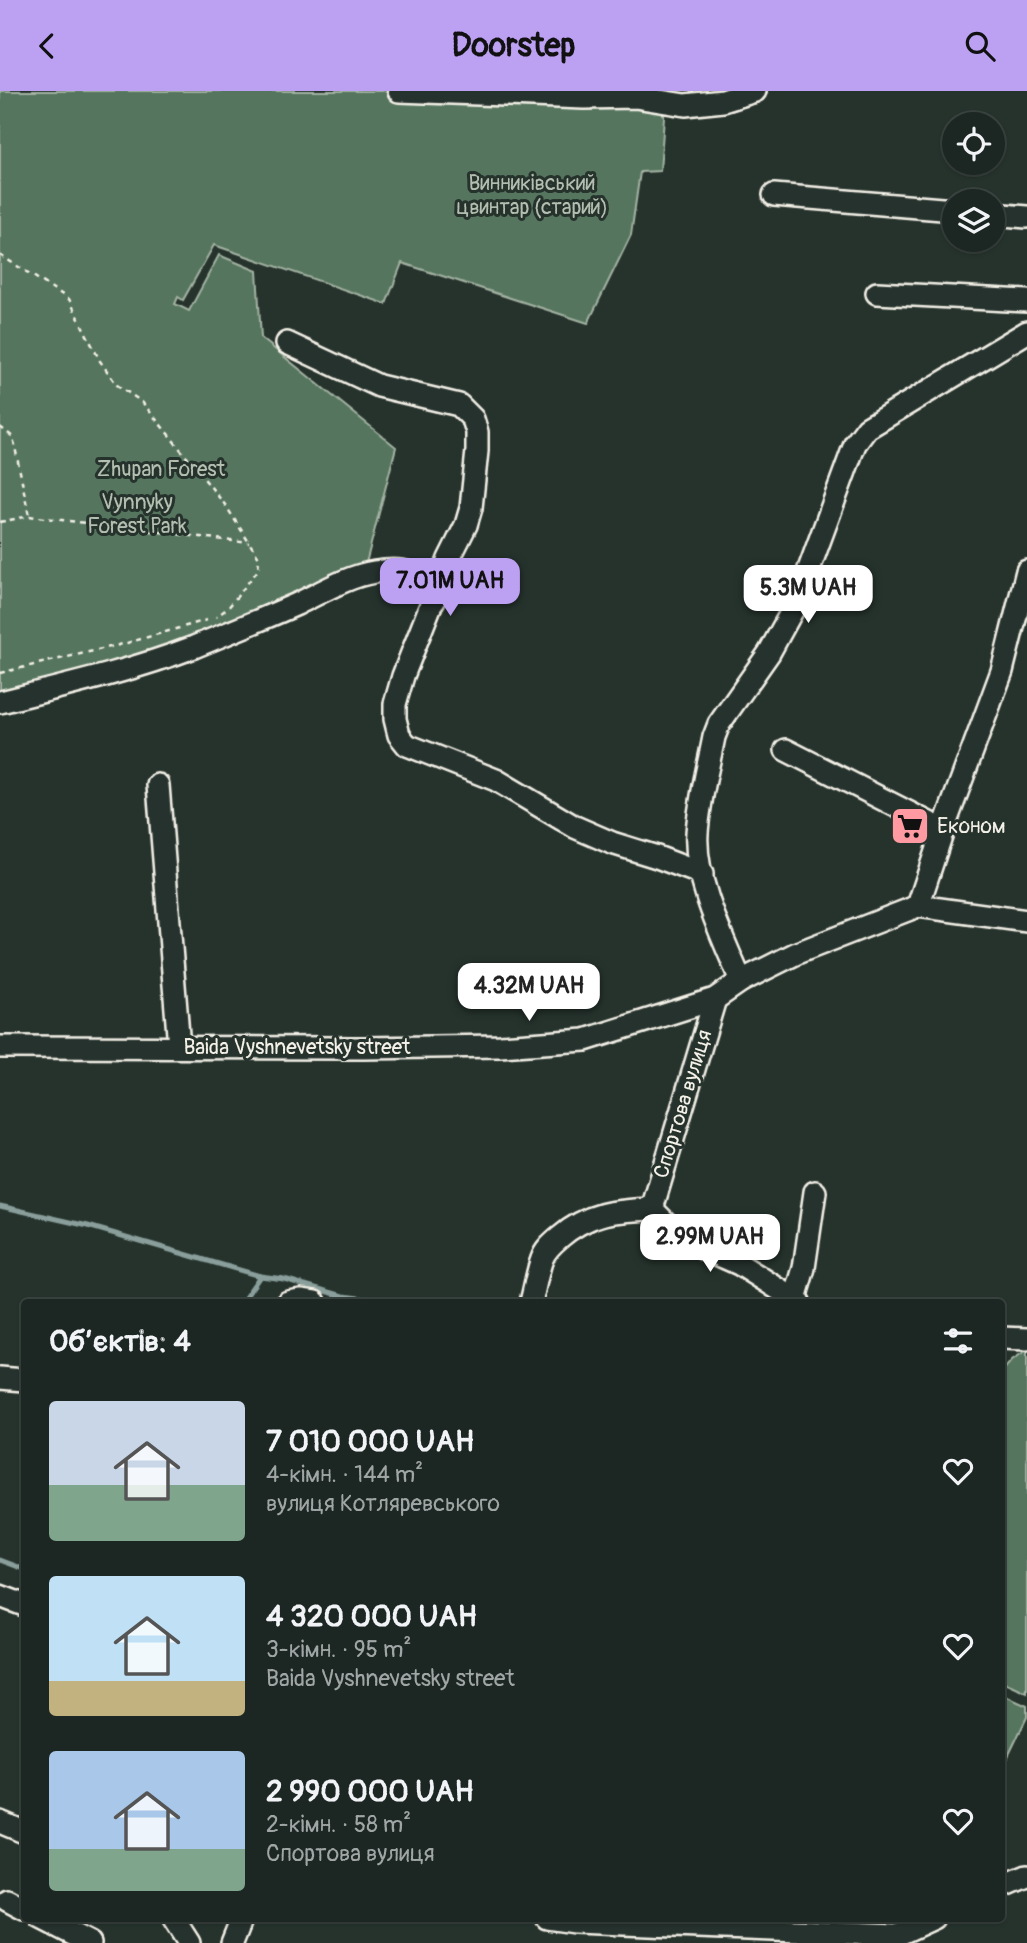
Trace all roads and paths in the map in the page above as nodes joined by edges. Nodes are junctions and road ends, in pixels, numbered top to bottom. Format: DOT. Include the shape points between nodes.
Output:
graph roads {
  1 [pos="399,91"];
  2 [pos="755,91"];
  3 [pos="774,195"];
  4 [pos="942,209"];
  5 [pos="1005,214"];
  6 [pos="1027,216"];
  7 [pos="0,255"];
  8 [pos="877,293"];
  9 [pos="1027,301"];
  10 [pos="1027,332"];
  11 [pos="287,343"];
  12 [pos="0,427"];
  13 [pos="29,516"];
  14 [pos="0,522"];
  15 [pos="249,543"];
  16 [pos="1027,571"];
  17 [pos="434,601"];
  18 [pos="0,673"];
  19 [pos="0,702"];
  20 [pos="786,750"];
  21 [pos="158,785"];
  22 [pos="943,830"];
  23 [pos="702,874"];
  24 [pos="918,906"];
  25 [pos="1027,921"];
  26 [pos="741,981"];
  27 [pos="715,999"];
  28 [pos="0,1047"];
  29 [pos="179,1047"];
  30 [pos="815,1192"];
  31 [pos="652,1209"];
  32 [pos="531,1299"];
  33 [pos="794,1299"];
  34 [pos="797,1299"];
  35 [pos="1005,1338"];
  36 [pos="1027,1339"];
  37 [pos="0,1378"];
  38 [pos="21,1380"];
  39 [pos="0,1596"];
  40 [pos="21,1604"];
  41 [pos="0,1822"];
  42 [pos="21,1831"];
  43 [pos="1027,1876"];
  44 [pos="1005,1886"];
  45 [pos="49,1922"];
  46 [pos="176,1922"];
  47 [pos="240,1922"];
  48 [pos="574,1922"];
  49 [pos="925,1922"];
  50 [pos="90,1943"];
  51 [pos="190,1943"];
  52 [pos="232,1943"];
  1 -- 2 [label="street" via="635,97 685,105 723,101"];
  3 -- 4 [label="street"];
  5 -- 6 [label="street"];
  7 -- 15 [label="path" via="69,299 117,385 142,402 226,506"];
  8 -- 9 [label="street"];
  10 -- 23 [label="street" via="867,428 855,444 797,602 714,737 697,834"];
  11 -- 17 [label="street" via="379,386 459,405 474,419 477,451 471,507"];
  12 -- 13 [label="path" via="13,436"];
  13 -- 14 [label="path"];
  13 -- 15 [label="path"];
  15 -- 18 [label="path" via="259,558 258,570 216,617"];
  16 -- 22 [label="street" via="1002,671"];
  17 -- 19 [label="street" via="429,586 417,575 375,572 155,661"];
  17 -- 23 [label="street" via="395,704 399,735 407,745 496,780 575,827"];
  20 -- 22 [label="street"];
  21 -- 29 [label="street"];
  22 -- 24 [label="street"];
  23 -- 26 [label="street"];
  24 -- 25 [label="street, Baida Vyshnevetsky street"];
  24 -- 26 [label="street, Baida Vyshnevetsky street" via="797,953"];
  26 -- 27 [label="street, Baida Vyshnevetsky street"];
  27 -- 29 [label="street, Baida Vyshnevetsky street" via="585,1040 472,1047"];
  27 -- 31 [label="street, Спортова вулиця"];
  28 -- 29 [label="street, Baida Vyshnevetsky street"];
  30 -- 34 [label="street"];
  31 -- 32 [label="street" via="612,1211 572,1227 542,1257"];
  31 -- 33 [label="street" via="694,1244 739,1264"];
  35 -- 36 [label="street"];
  37 -- 38 [label="street"];
  39 -- 40 [label="street"];
  41 -- 42 [label="street"];
  43 -- 44 [label="street"];
  45 -- 50 [label="street"];
  46 -- 51 [label="street"];
  47 -- 52 [label="street"];
  48 -- 49 [label="street" via="897,1935"];
}
